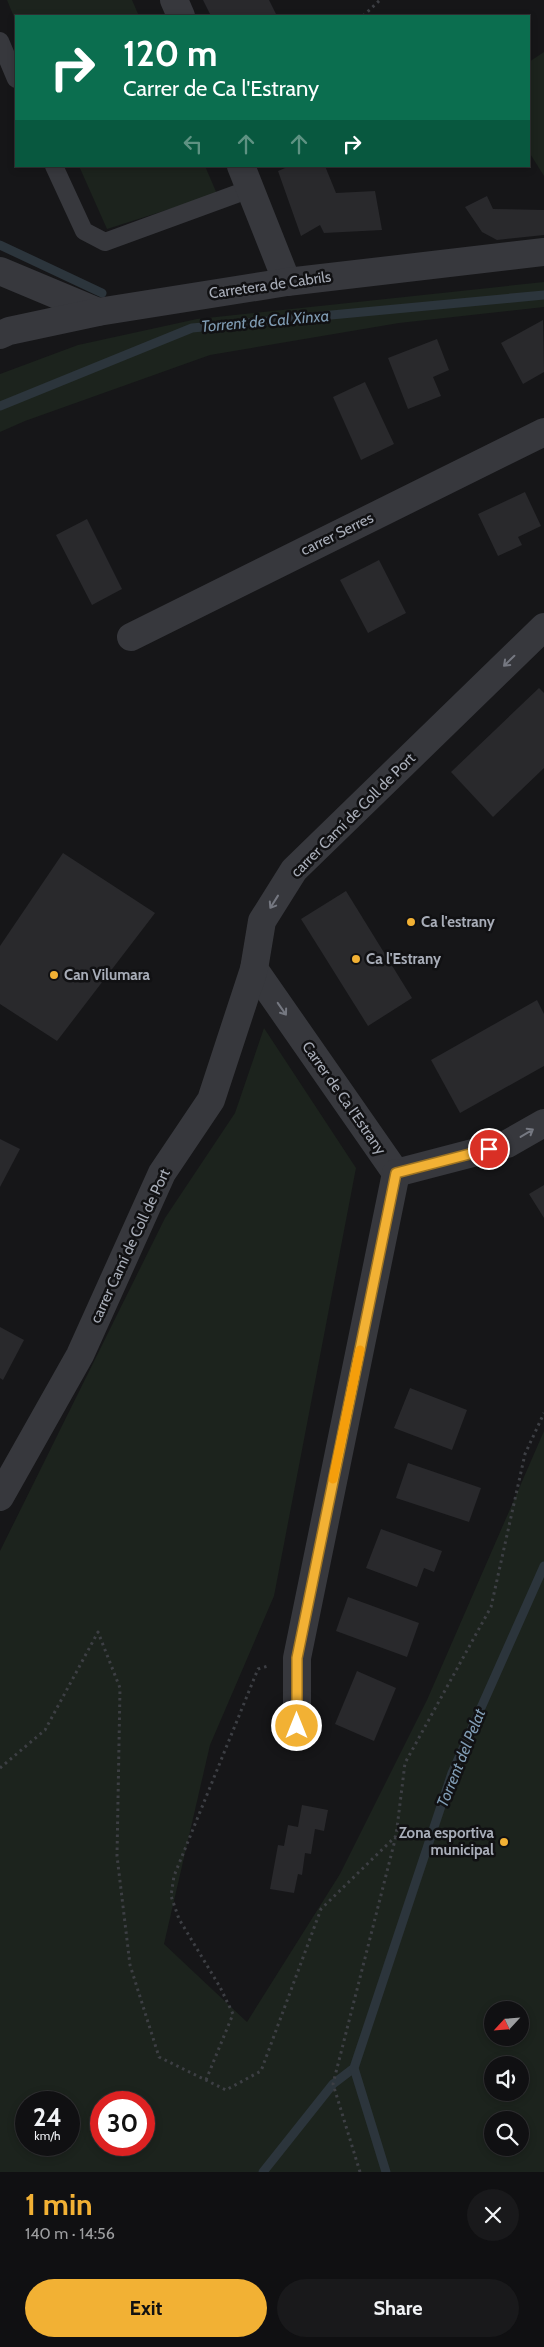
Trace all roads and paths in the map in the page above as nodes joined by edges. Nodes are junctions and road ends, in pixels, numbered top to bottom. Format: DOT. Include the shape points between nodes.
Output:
graph roads {
  1 [pos="174,0"];
  2 [pos="380,0"];
  3 [pos="181,15"];
  4 [pos="363,15"];
  5 [pos="0,41"];
  6 [pos="15,77"];
  7 [pos="54,167"];
  8 [pos="245,178"];
  9 [pos="544,252"];
  10 [pos="0,271"];
  11 [pos="287,282"];
  12 [pos="98,312"];
  13 [pos="0,335"];
  14 [pos="544,432"];
  15 [pos="544,627"];
  16 [pos="131,637"];
  17 [pos="254,969"];
  18 [pos="544,1122"];
  19 [pos="396,1173"];
  20 [pos="544,1413"];
  21 [pos="0,1498"];
  22 [pos="297,1658"];
  23 [pos="297,1726"];
  24 [pos="0,1768"];
  25 [pos="396,1836"];
  26 [pos="206,2080"];
  27 [pos="360,2172"];
  1 -- 3 [label="street"];
  2 -- 4 [label="path"];
  5 -- 6 [label="lane"];
  7 -- 8 [label="lane" via="84,231 105,242"];
  8 -- 11 [label="street"];
  9 -- 11 [label="street, Carretera de Cabrils"];
  10 -- 12 [label="street"];
  11 -- 12 [label="street, Carretera de Cabrils"];
  12 -- 13 [label="street, Carretera de Cabrils"];
  14 -- 16 [label="street, carrer Serres"];
  15 -- 17 [label="street, carrer Camí de Coll de Port, one-way" via="294,870 262,921"];
  17 -- 19 [label="street, Carrer de Ca l'Estrany, one-way"];
  17 -- 21 [label="street, carrer Camí de Coll de Port" via="211,1100 162,1172 80,1355"];
  19 -- 18 [label="street, one-way" via="507,1144"];
  19 -- 22 [label="street"];
  20 -- 25 [label="path" via="525,1454 491,1607 405,1763"];
  22 -- 23 [label="street"];
  22 -- 26 [label="path" via="258,1668 174,1876 171,1896 179,1919 233,2014"];
  24 -- 26 [label="path" via="45,1730 98,1632 120,1688 116,1856 130,1965 159,2057"];
  25 -- 26 [label="path" via="320,1909 261,2071 226,2090"];
  25 -- 27 [label="path" via="333,2084"];
}
